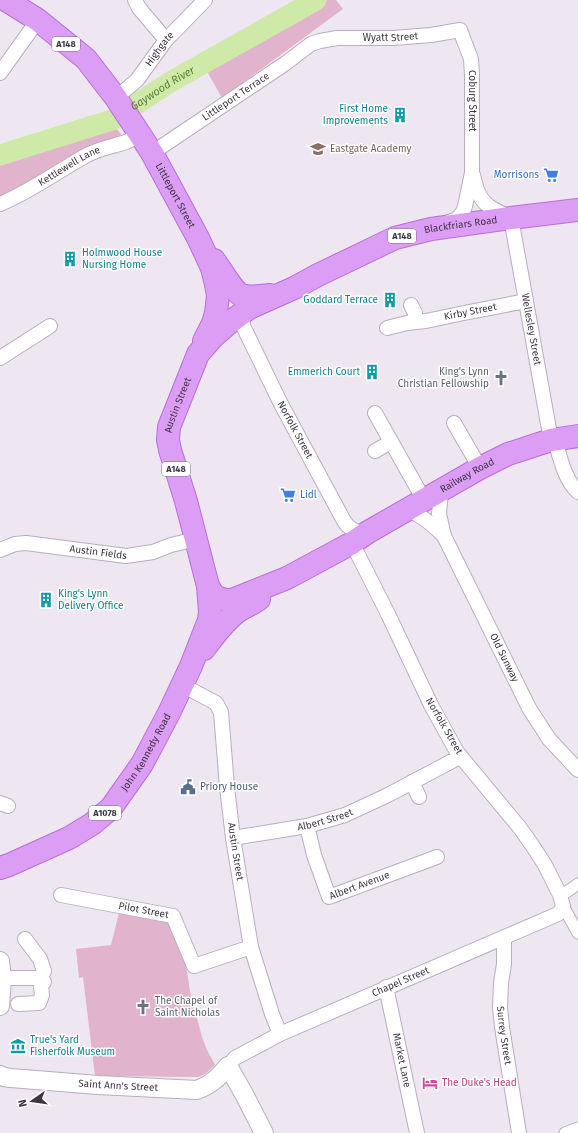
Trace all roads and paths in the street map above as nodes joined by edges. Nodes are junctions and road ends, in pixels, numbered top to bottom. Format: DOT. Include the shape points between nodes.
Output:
graph roads {
  1 [pos="6,0"];
  2 [pos="135,0"];
  3 [pos="205,0"];
  4 [pos="38,20"];
  5 [pos="460,30"];
  6 [pos="166,40"];
  7 [pos="320,41"];
  8 [pos="0,73"];
  9 [pos="116,98"];
  10 [pos="140,135"];
  11 [pos="152,153"];
  12 [pos="472,173"];
  13 [pos="0,204"];
  14 [pos="578,210"];
  15 [pos="511,218"];
  16 [pos="431,229"];
  17 [pos="198,238"];
  18 [pos="283,293"];
  19 [pos="526,300"];
  20 [pos="411,305"];
  21 [pos="242,313"];
  22 [pos="415,322"];
  23 [pos="50,326"];
  24 [pos="387,328"];
  25 [pos="198,354"];
  26 [pos="0,358"];
  27 [pos="375,413"];
  28 [pos="454,423"];
  29 [pos="578,436"];
  30 [pos="553,440"];
  31 [pos="391,442"];
  32 [pos="375,451"];
  33 [pos="480,468"];
  34 [pos="578,492"];
  35 [pos="424,500"];
  36 [pos="444,536"];
  37 [pos="196,539"];
  38 [pos="358,539"];
  39 [pos="0,550"];
  40 [pos="287,578"];
  41 [pos="208,586"];
  42 [pos="186,676"];
  43 [pos="458,752"];
  44 [pos="578,770"];
  45 [pos="412,782"];
  46 [pos="419,797"];
  47 [pos="307,826"];
  48 [pos="233,838"];
  49 [pos="437,857"];
  50 [pos="0,868"];
  51 [pos="578,884"];
  52 [pos="61,895"];
  53 [pos="561,901"];
  54 [pos="578,933"];
  55 [pos="504,938"];
  56 [pos="25,939"];
  57 [pos="251,947"];
  58 [pos="1,969"];
  59 [pos="42,980"];
  60 [pos="386,987"];
  61 [pos="18,1004"];
  62 [pos="0,1006"];
  63 [pos="280,1034"];
  64 [pos="228,1066"];
  65 [pos="0,1075"];
  66 [pos="212,1083"];
  67 [pos="244,1094"];
  68 [pos="578,1128"];
  69 [pos="264,1133"];
  70 [pos="417,1133"];
  71 [pos="519,1133"];
  72 [pos="565,1133"];
  1 -- 4 [label="main road, A148"];
  2 -- 6 [label="street"];
  3 -- 6 [label="street, Highgate"];
  4 -- 8 [label="street"];
  4 -- 9 [label="main road, A148" via="86,59"];
  5 -- 7 [label="street, Wyatt Street" via="393,38 337,38"];
  5 -- 12 [label="street, Coburg Street" via="472,67"];
  6 -- 9 [label="street, Highgate" via="137,80"];
  7 -- 11 [label="street, Littleport Terrace" via="308,46"];
  9 -- 10 [label="main road, A148"];
  10 -- 11 [label="main road, A148"];
  10 -- 13 [label="street, Kettlewell Lane" via="90,154"];
  11 -- 17 [label="main road, Littleport Street / A148"];
  12 -- 15 [label="street, Coburg Street" via="480,196 486,204"];
  12 -- 16 [label="street, Coburg Street" via="463,212 457,219"];
  14 -- 15 [label="main road, Blackfriars Road / A148"];
  15 -- 16 [label="main road, Blackfriars Road / A148"];
  15 -- 19 [label="street, Wellesley Street"];
  16 -- 18 [label="main road, Blackfriars Road / A148" via="396,238"];
  17 -- 18 [label="main road, Littleport Street / A148" via="240,295 258,297"];
  17 -- 25 [label="main road, Littleport Street / A148" via="212,268 218,299 213,323"];
  18 -- 21 [label="main road, Blackfriars Road / A148"];
  19 -- 22 [label="street, Kirby Street"];
  19 -- 30 [label="street, Wellesley Street"];
  20 -- 22 [label="street"];
  21 -- 25 [label="main road, Austin Street / A148" via="213,337"];
  21 -- 38 [label="street, Norfolk Street" via="243,326 281,404 347,527"];
  22 -- 24 [label="street, Kirby Street"];
  23 -- 26 [label="street"];
  25 -- 37 [label="main road, Austin Street / A148" via="169,427 168,440"];
  27 -- 31 [label="street"];
  28 -- 33 [label="street"];
  29 -- 30 [label="main road, Railway Road"];
  30 -- 33 [label="main road, Railway Road" via="508,454"];
  30 -- 34 [label="street, Wellesley Street" via="570,483"];
  31 -- 32 [label="street"];
  31 -- 35 [label="street"];
  33 -- 35 [label="main road, Railway Road"];
  35 -- 36 [label="street, Old Sunway" via="439,514"];
  35 -- 36 [label="street, Old Sunway" via="419,515 435,525"];
  35 -- 38 [label="main road, Railway Road"];
  36 -- 44 [label="street, Old Sunway" via="529,708 549,739"];
  37 -- 39 [label="street, Austin Fields" via="153,552 126,556 26,543"];
  37 -- 41 [label="main road, Austin Street / A148"];
  38 -- 40 [label="main road, John Kennedy Road"];
  38 -- 43 [label="street, Norfolk Street" via="388,614 431,705"];
  40 -- 41 [label="main road, John Kennedy Road" via="232,600 214,596"];
  40 -- 42 [label="main road, John Kennedy Road" via="230,619 214,635"];
  41 -- 42 [label="main road, John Kennedy Road / A1078" via="209,620"];
  42 -- 48 [label="street, Austin Street" via="221,712"];
  42 -- 50 [label="main road, John Kennedy Road / A1078" via="142,764 111,808 69,838"];
  43 -- 45 [label="street, Albert Street" via="454,760"];
  43 -- 53 [label="street, Norfolk Street" via="532,845"];
  45 -- 46 [label="street"];
  45 -- 47 [label="street, Albert Street" via="345,815"];
  47 -- 48 [label="street, Albert Street"];
  47 -- 49 [label="street, Albert Avenue" via="329,897"];
  48 -- 57 [label="street, Austin Street"];
  51 -- 53 [label="street" via="568,891"];
  52 -- 57 [label="street, Pilot Street" via="173,916 194,966"];
  53 -- 54 [label="street, Norfolk Street"];
  53 -- 55 [label="street, Chapel Street" via="562,909 558,914"];
  55 -- 60 [label="street, Chapel Street"];
  55 -- 71 [label="street, Surrey Street" via="502,1027"];
  56 -- 59 [label="street" via="40,959 44,970"];
  57 -- 63 [label="street, Austin Street"];
  58 -- 59 [label="street"];
  58 -- 62 [label="street"];
  59 -- 61 [label="street" via="39,1003"];
  60 -- 63 [label="street, Chapel Street"];
  60 -- 70 [label="street, Market Lane"];
  63 -- 64 [label="street, Chapel Street" via="235,1058"];
  64 -- 66 [label="street, Saint Ann's Street"];
  64 -- 67 [label="street"];
  65 -- 66 [label="street, Saint Ann's Street" via="98,1085 185,1090 197,1090"];
  66 -- 67 [label="street" via="218,1088"];
  67 -- 69 [label="street"];
  68 -- 72 [label="street"];
}
